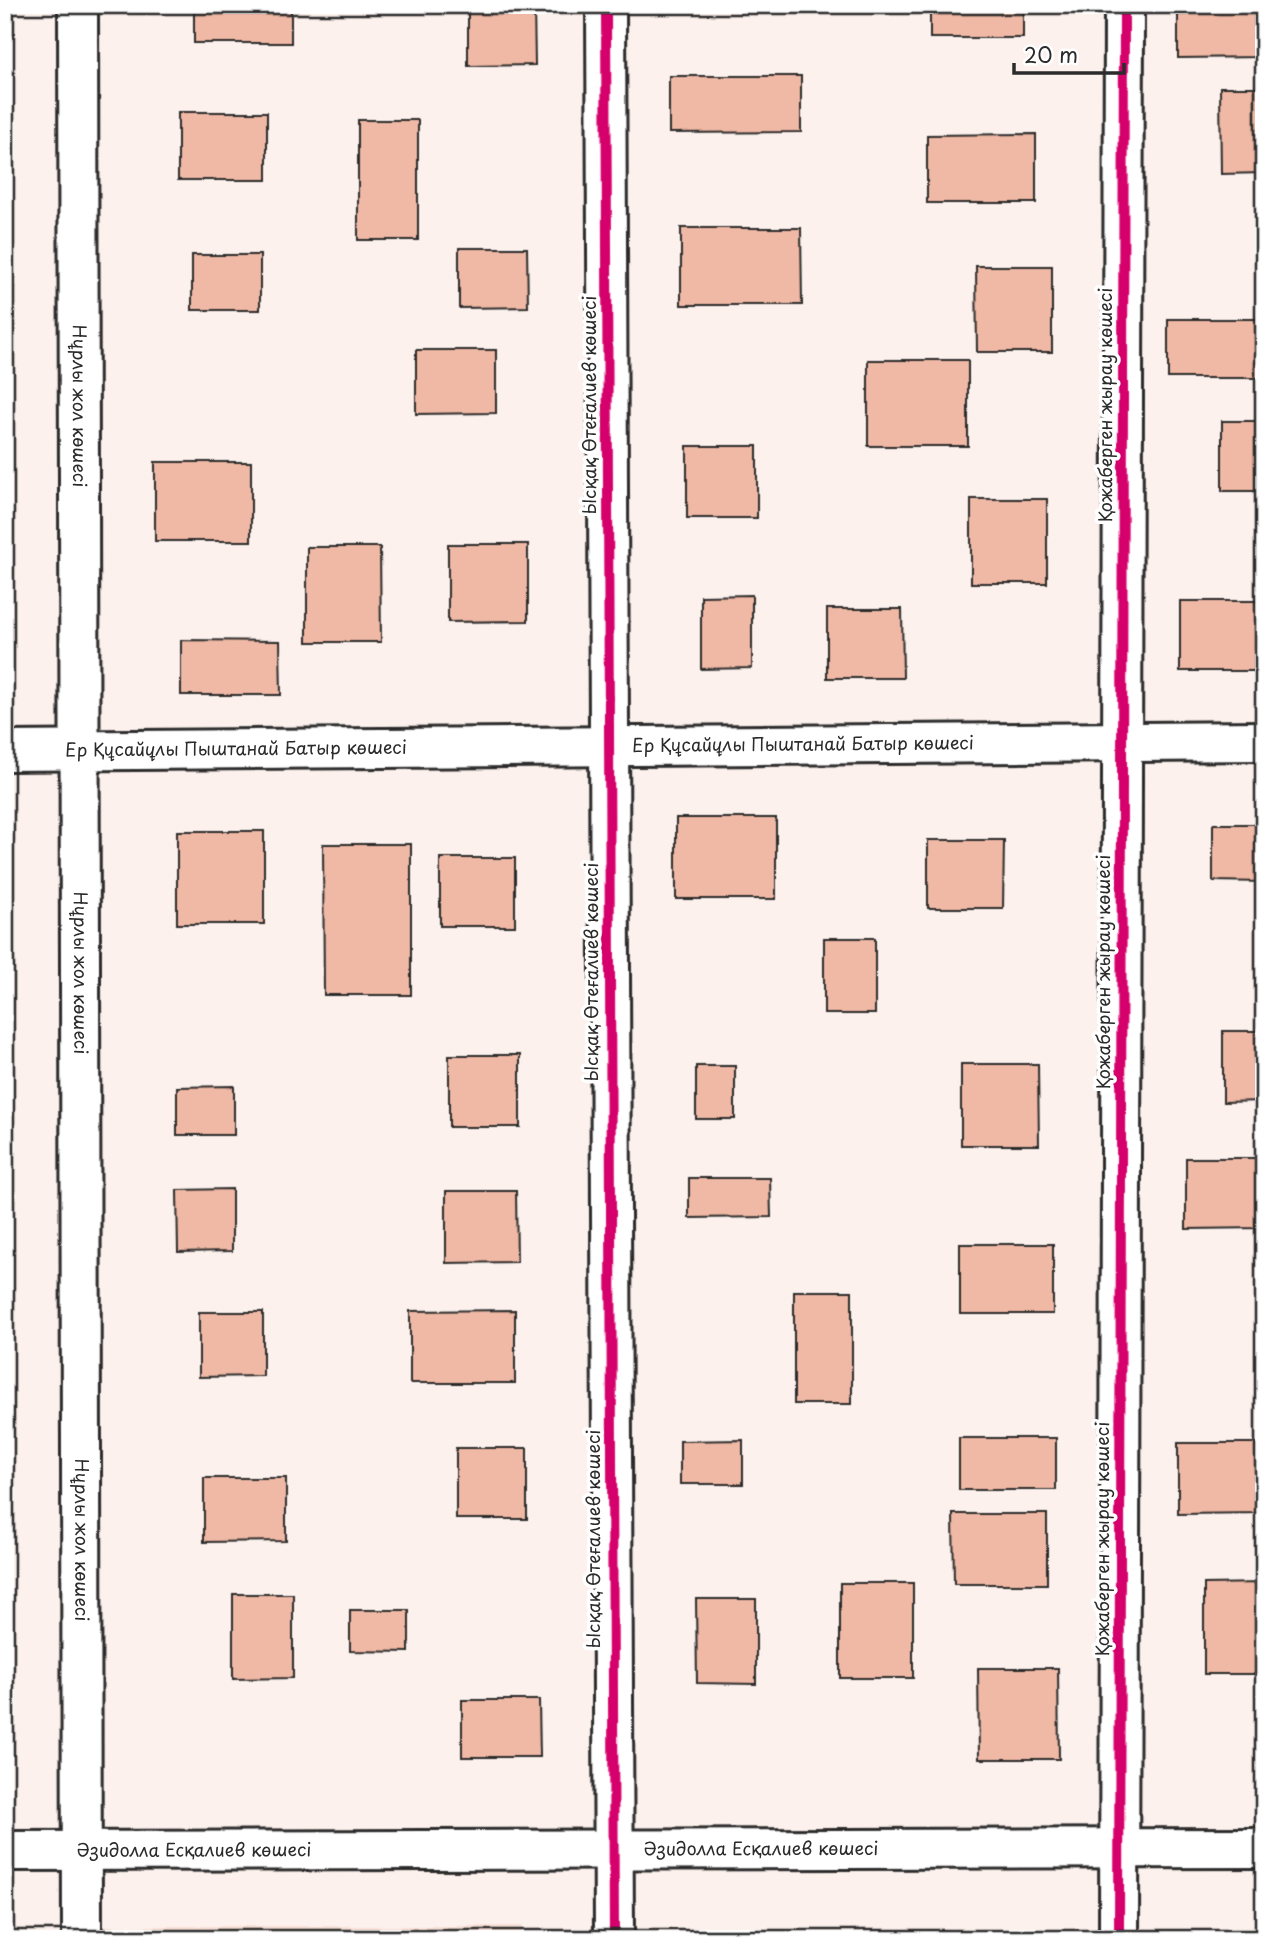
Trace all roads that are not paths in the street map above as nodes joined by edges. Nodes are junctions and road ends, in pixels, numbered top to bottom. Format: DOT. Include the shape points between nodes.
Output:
graph roads {
  1 [pos="78,5"];
  2 [pos="606,5"];
  3 [pos="1124,5"];
  4 [pos="1264,741"];
  5 [pos="1122,742"];
  6 [pos="609,747"];
  7 [pos="5,751"];
  8 [pos="80,751"];
  9 [pos="1119,1848"];
  10 [pos="1264,1848"];
  11 [pos="613,1850"];
  12 [pos="5,1851"];
  13 [pos="82,1851"];
  14 [pos="82,1939"];
  15 [pos="614,1939"];
  16 [pos="1119,1939"];
  1 -- 8 [label="street, Нұрлы жол көшесі"];
  2 -- 6 [label="street, Ысқақ Өтеғалиев көшесі"];
  3 -- 5 [label="street, Қожаберген жырау көшесі"];
  4 -- 5 [label="street, Ер Құсайұлы Пыштанай Батыр көшесі"];
  5 -- 6 [label="street, Ер Құсайұлы Пыштанай Батыр көшесі"];
  5 -- 9 [label="street, Қожаберген жырау көшесі"];
  6 -- 8 [label="street, Ер Құсайұлы Пыштанай Батыр көшесі"];
  6 -- 11 [label="street, Ысқақ Өтеғалиев көшесі"];
  7 -- 8 [label="street, Ер Құсайұлы Пыштанай Батыр көшесі"];
  8 -- 13 [label="street, Нұрлы жол көшесі"];
  9 -- 10 [label="street, Әзидолла Есқалиев көшесі"];
  9 -- 11 [label="street, Әзидолла Есқалиев көшесі"];
  9 -- 16 [label="street, Қожаберген жырау көшесі"];
  11 -- 13 [label="street, Әзидолла Есқалиев көшесі"];
  11 -- 15 [label="street, Ысқақ Өтеғалиев көшесі"];
  12 -- 13 [label="street, Әзидолла Есқалиев көшесі"];
  13 -- 14 [label="street, Нұрлы жол көшесі"];
}
